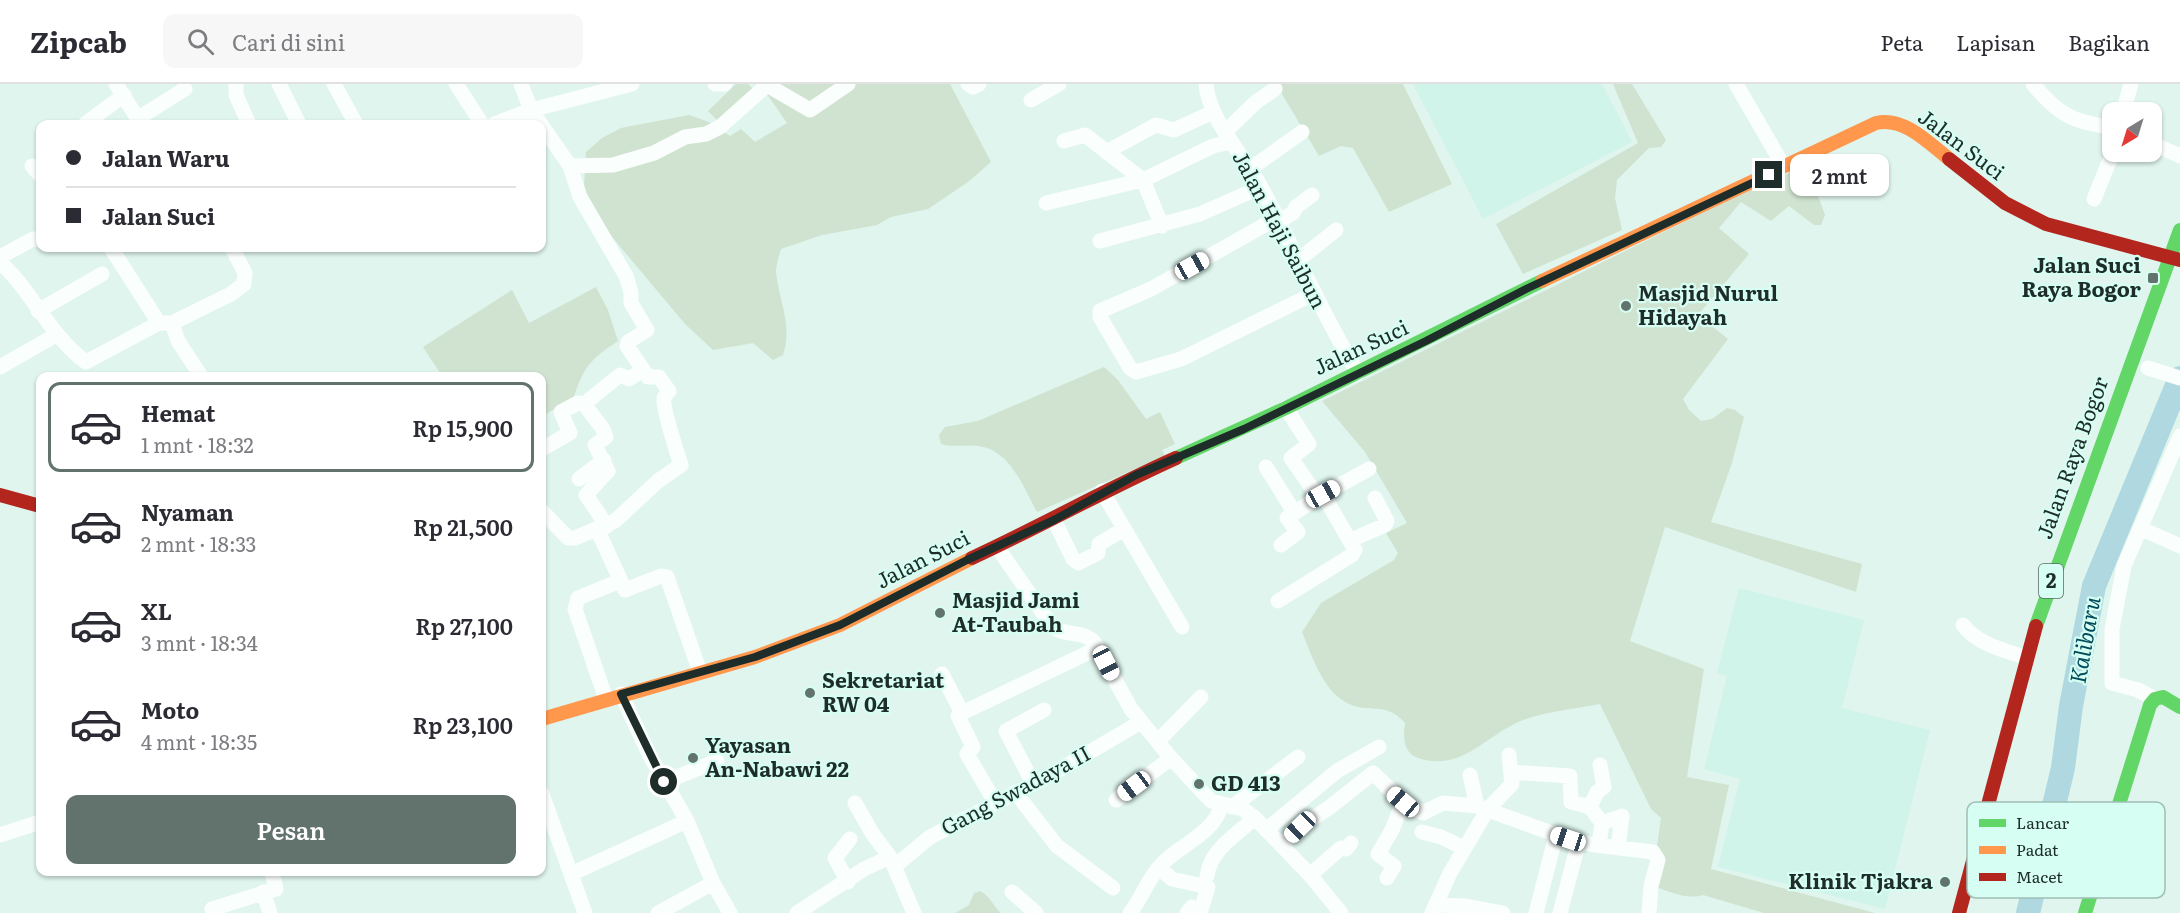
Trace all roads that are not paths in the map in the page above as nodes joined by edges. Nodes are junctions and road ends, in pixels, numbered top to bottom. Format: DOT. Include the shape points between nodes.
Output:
graph roads {
  1 [pos="236,84"];
  2 [pos="279,84"];
  3 [pos="334,84"];
  4 [pos="456,84"];
  5 [pos="521,84"];
  6 [pos="632,84"];
  7 [pos="715,84"];
  8 [pos="725,84"];
  9 [pos="766,84"];
  10 [pos="848,84"];
  11 [pos="968,84"];
  12 [pos="979,84"];
  13 [pos="1059,84"];
  14 [pos="1206,84"];
  15 [pos="1736,84"];
  16 [pos="2032,84"];
  17 [pos="2131,84"];
  18 [pos="185,89"];
  19 [pos="1275,89"];
  20 [pos="120,90"];
  21 [pos="1031,100"];
  22 [pos="2126,102"];
  23 [pos="531,110"];
  24 [pos="1213,112"];
  25 [pos="89,120"];
  26 [pos="138,120"];
  27 [pos="142,120"];
  28 [pos="247,120"];
  29 [pos="297,120"];
  30 [pos="354,120"];
  31 [pos="479,120"];
  32 [pos="505,120"];
  33 [pos="538,120"];
  34 [pos="2102,126"];
  35 [pos="546,132"];
  36 [pos="1302,132"];
  37 [pos="1229,136"];
  38 [pos="1064,141"];
  39 [pos="2162,148"];
  40 [pos="1106,153"];
  41 [pos="2180,156"];
  42 [pos="2109,162"];
  43 [pos="570,166"];
  44 [pos="1250,168"];
  45 [pos="1784,168"];
  46 [pos="1143,180"];
  47 [pos="1261,187"];
  48 [pos="1312,195"];
  49 [pos="2094,199"];
  50 [pos="1046,203"];
  51 [pos="1278,220"];
  52 [pos="1162,226"];
  53 [pos="1336,230"];
  54 [pos="2180,230"];
  55 [pos="36,239"];
  56 [pos="1100,241"];
  57 [pos="114,252"];
  58 [pos="234,252"];
  59 [pos="0,259"];
  60 [pos="2175,259"];
  61 [pos="1297,261"];
  62 [pos="102,274"];
  63 [pos="1313,294"];
  64 [pos="38,311"];
  65 [pos="166,323"];
  66 [pos="56,334"];
  67 [pos="0,367"];
  68 [pos="2148,368"];
  69 [pos="643,370"];
  70 [pos="198,372"];
  71 [pos="1359,373"];
  72 [pos="2177,377"];
  73 [pos="584,404"];
  74 [pos="1286,408"];
  75 [pos="2179,443"];
  76 [pos="546,447"];
  77 [pos="604,460"];
  78 [pos="1266,467"];
  79 [pos="1369,469"];
  80 [pos="579,479"];
  81 [pos="1102,491"];
  82 [pos="0,495"];
  83 [pos="1321,496"];
  84 [pos="1375,498"];
  85 [pos="2096,504"];
  86 [pos="36,505"];
  87 [pos="1294,512"];
  88 [pos="546,515"];
  89 [pos="1054,520"];
  90 [pos="602,528"];
  91 [pos="2087,528"];
  92 [pos="2140,528"];
  93 [pos="1124,529"];
  94 [pos="1351,540"];
  95 [pos="1281,544"];
  96 [pos="2180,546"];
  97 [pos="997,547"];
  98 [pos="620,581"];
  99 [pos="1278,601"];
  100 [pos="1963,625"];
  101 [pos="1182,627"];
  102 [pos="1098,648"];
  103 [pos="2027,658"];
  104 [pos="700,672"];
  105 [pos="942,674"];
  106 [pos="621,694"];
  107 [pos="1201,697"];
  108 [pos="606,699"];
  109 [pos="2155,699"];
  110 [pos="2180,707"];
  111 [pos="1044,710"];
  112 [pos="962,713"];
  113 [pos="546,718"];
  114 [pos="1141,722"];
  115 [pos="1158,741"];
  116 [pos="1379,747"];
  117 [pos="1509,755"];
  118 [pos="1171,758"];
  119 [pos="1298,758"];
  120 [pos="717,761"];
  121 [pos="1600,765"];
  122 [pos="1470,775"];
  123 [pos="1512,778"];
  124 [pos="664,782"];
  125 [pos="1033,783"];
  126 [pos="1015,792"];
  127 [pos="1116,800"];
  128 [pos="995,802"];
  129 [pos="1403,802"];
  130 [pos="1989,802"];
  131 [pos="2120,802"];
  132 [pos="855,803"];
  133 [pos="546,805"];
  134 [pos="1227,806"];
  135 [pos="1590,807"];
  136 [pos="1482,808"];
  137 [pos="1255,818"];
  138 [pos="687,821"];
  139 [pos="36,823"];
  140 [pos="1602,823"];
  141 [pos="1266,830"];
  142 [pos="1422,832"];
  143 [pos="0,835"];
  144 [pos="1556,835"];
  145 [pos="850,839"];
  146 [pos="1580,841"];
  147 [pos="1351,843"];
  148 [pos="1281,845"];
  149 [pos="1599,845"];
  150 [pos="1464,848"];
  151 [pos="1617,848"];
  152 [pos="892,861"];
  153 [pos="1159,868"];
  154 [pos="571,874"];
  155 [pos="1310,875"];
  156 [pos="274,876"];
  157 [pos="1387,878"];
  158 [pos="1207,881"];
  159 [pos="848,882"];
  160 [pos="1967,883"];
  161 [pos="713,884"];
  162 [pos="1113,888"];
  163 [pos="263,892"];
  164 [pos="1012,892"];
  165 [pos="2090,898"];
  166 [pos="212,909"];
  167 [pos="1435,909"];
  168 [pos="1463,909"];
  169 [pos="270,913"];
  170 [pos="585,913"];
  171 [pos="658,913"];
  172 [pos="730,913"];
  173 [pos="797,913"];
  174 [pos="915,913"];
  175 [pos="1036,913"];
  176 [pos="1130,913"];
  177 [pos="1187,913"];
  178 [pos="1341,913"];
  179 [pos="1503,913"];
  180 [pos="1536,913"];
  181 [pos="1560,913"];
  182 [pos="1649,913"];
  183 [pos="1959,913"];
  184 [pos="2085,913"];
  1 -- 28 [label="street" via="236,95"];
  2 -- 29 [label="street"];
  3 -- 30 [label="street"];
  4 -- 31 [label="street"];
  5 -- 23 [label="street"];
  6 -- 23 [label="street"];
  7 -- 8 [label="street"];
  9 -- 10 [label="street" via="810,110"];
  9 -- 43 [label="street" via="720,127 706,134 685,137 654,153 613,165"];
  11 -- 12 [label="street"];
  13 -- 21 [label="street"];
  14 -- 24 [label="street, Jalan Haji Saibun"];
  15 -- 45 [label="street"];
  16 -- 34 [label="street" via="2048,103 2071,118"];
  17 -- 22 [label="street"];
  18 -- 27 [label="street"];
  19 -- 37 [label="street" via="1256,102"];
  20 -- 25 [label="street"];
  20 -- 26 [label="street"];
  23 -- 32 [label="street"];
  23 -- 33 [label="street"];
  24 -- 37 [label="street, Jalan Haji Saibun"];
  24 -- 40 [label="street" via="1174,130 1156,126"];
  35 -- 43 [label="street"];
  36 -- 44 [label="street"];
  37 -- 44 [label="street, Jalan Haji Saibun"];
  37 -- 46 [label="street"];
  38 -- 40 [label="street" via="1085,135"];
  39 -- 41 [label="street"];
  40 -- 46 [label="street"];
  42 -- 49 [label="street"];
  43 -- 69 [label="street" via="580,197 626,276 631,303 647,330 627,344"];
  44 -- 47 [label="street, Jalan Haji Saibun"];
  45 -- 60 [label="main road, Jalan Suci" via="1862,128 1891,121 1909,130 2007,205 2038,219 2085,229"];
  45 -- 71 [label="main road, Jalan Suci" via="1526,289"];
  46 -- 50 [label="street"];
  46 -- 52 [label="street"];
  47 -- 51 [label="street, Jalan Haji Saibun"];
  47 -- 52 [label="street"];
  48 -- 51 [label="street" via="1293,213"];
  51 -- 61 [label="street, Jalan Haji Saibun"];
  51 -- 63 [label="street" via="1151,289 1100,310 1100,317 1130,368 1145,372 1192,354"];
  52 -- 56 [label="street"];
  53 -- 61 [label="street"];
  54 -- 60 [label="main road, Jalan Raya Bogor / 2"];
  55 -- 59 [label="street"];
  57 -- 65 [label="street"];
  58 -- 65 [label="street" via="245,273 244,284 231,294"];
  59 -- 64 [label="street"];
  60 -- 103 [label="main road, Jalan Raya Bogor / 2" via="2076,509"];
  61 -- 63 [label="street, Jalan Haji Saibun"];
  62 -- 64 [label="street"];
  63 -- 71 [label="street, Jalan Haji Saibun"];
  64 -- 66 [label="street"];
  65 -- 66 [label="street" via="86,362"];
  65 -- 70 [label="street"];
  66 -- 67 [label="street"];
  68 -- 72 [label="street"];
  69 -- 73 [label="street" via="629,379 620,375"];
  69 -- 90 [label="street" via="648,377 659,377 669,391 664,399 665,415 681,465"];
  71 -- 74 [label="main road, Jalan Suci"];
  73 -- 76 [label="street" via="561,412 570,433"];
  73 -- 77 [label="street" via="606,437 595,445"];
  74 -- 81 [label="main road, Jalan Suci"];
  74 -- 83 [label="street" via="1309,444 1290,458"];
  75 -- 92 [label="street"];
  77 -- 80 [label="street"];
  77 -- 90 [label="street" via="608,471 586,495"];
  78 -- 87 [label="street"];
  79 -- 83 [label="street"];
  81 -- 89 [label="main road, Jalan Suci"];
  81 -- 93 [label="street"];
  82 -- 86 [label="main road"];
  83 -- 87 [label="street"];
  83 -- 94 [label="street"];
  84 -- 94 [label="street" via="1387,521 1385,525"];
  85 -- 91 [label="main road, Jalan Raya Bogor"];
  87 -- 95 [label="street" via="1286,519 1298,532"];
  88 -- 90 [label="street" via="572,539"];
  89 -- 93 [label="street" via="1078,562 1098,553 1099,544"];
  89 -- 97 [label="main road, Jalan Suci"];
  90 -- 98 [label="street"];
  92 -- 96 [label="street"];
  92 -- 109 [label="street" via="2124,566 2114,615 2110,679 2115,686 2138,690"];
  93 -- 101 [label="street"];
  94 -- 99 [label="street" via="1355,550 1352,555"];
  97 -- 102 [label="street" via="1052,626 1061,632 1088,636"];
  97 -- 104 [label="main road, Jalan Suci" via="840,625 755,657"];
  98 -- 104 [label="street" via="626,590 661,576 667,578"];
  98 -- 108 [label="street" via="578,598 575,609"];
  100 -- 103 [label="street" via="1981,642"];
  102 -- 112 [label="street"];
  102 -- 114 [label="street"];
  103 -- 130 [label="main road, Jalan Raya Bogor / 2"];
  104 -- 106 [label="main road, Jalan Suci"];
  105 -- 112 [label="street"];
  106 -- 108 [label="main road, Jalan Suci"];
  106 -- 124 [label="street"];
  107 -- 115 [label="street"];
  108 -- 113 [label="main road, Jalan Suci"];
  109 -- 110 [label="main road" via="2163,698"];
  109 -- 131 [label="main road"];
  111 -- 125 [label="street" via="1006,731"];
  112 -- 128 [label="street" via="958,716 973,747 967,754"];
  114 -- 115 [label="street"];
  114 -- 125 [label="street, Gang Swadaya II"];
  115 -- 118 [label="street"];
  116 -- 141 [label="street" via="1337,771"];
  117 -- 123 [label="street"];
  118 -- 127 [label="street"];
  118 -- 134 [label="street" via="1211,801"];
  119 -- 134 [label="street"];
  120 -- 124 [label="street"];
  121 -- 135 [label="street" via="1604,787"];
  122 -- 136 [label="street"];
  123 -- 135 [label="street" via="1570,775 1571,802"];
  123 -- 136 [label="street"];
  124 -- 138 [label="street"];
  125 -- 126 [label="street, Gang Swadaya II"];
  126 -- 128 [label="street, Gang Swadaya II"];
  126 -- 162 [label="street" via="1057,846"];
  128 -- 152 [label="street, Gang Swadaya II"];
  129 -- 136 [label="street" via="1423,813 1443,803"];
  129 -- 148 [label="street" via="1372,773"];
  129 -- 157 [label="street" via="1378,854 1394,866"];
  132 -- 152 [label="street"];
  133 -- 154 [label="street"];
  134 -- 137 [label="street" via="1243,809"];
  134 -- 153 [label="street"];
  135 -- 140 [label="street"];
  136 -- 144 [label="street"];
  136 -- 150 [label="street"];
  137 -- 141 [label="street"];
  137 -- 158 [label="street" via="1215,856"];
  138 -- 154 [label="street"];
  138 -- 161 [label="street"];
  139 -- 143 [label="street"];
  140 -- 149 [label="street"];
  140 -- 151 [label="street" via="1622,816"];
  141 -- 148 [label="street"];
  142 -- 150 [label="street"];
  144 -- 146 [label="street"];
  144 -- 180 [label="street"];
  145 -- 159 [label="street" via="835,858"];
  146 -- 149 [label="street"];
  146 -- 181 [label="street"];
  147 -- 155 [label="street"];
  148 -- 155 [label="street"];
  149 -- 151 [label="street"];
  150 -- 167 [label="street"];
  151 -- 182 [label="street" via="1651,851 1658,856"];
  152 -- 159 [label="street, Gang Swadaya II" via="864,869"];
  152 -- 174 [label="street"];
  153 -- 158 [label="street" via="1172,879"];
  153 -- 176 [label="street"];
  154 -- 170 [label="street"];
  155 -- 178 [label="street"];
  156 -- 163 [label="street" via="278,888"];
  158 -- 177 [label="street" via="1200,913 1192,907"];
  159 -- 173 [label="street, Gang Swadaya II"];
  160 -- 183 [label="main road, Jalan Raya Bogor / 2"];
  161 -- 171 [label="street"];
  161 -- 172 [label="street"];
  163 -- 166 [label="street"];
  163 -- 169 [label="street"];
  164 -- 175 [label="street"];
  165 -- 184 [label="main road"];
  167 -- 168 [label="street"];
  168 -- 179 [label="street"];
}
